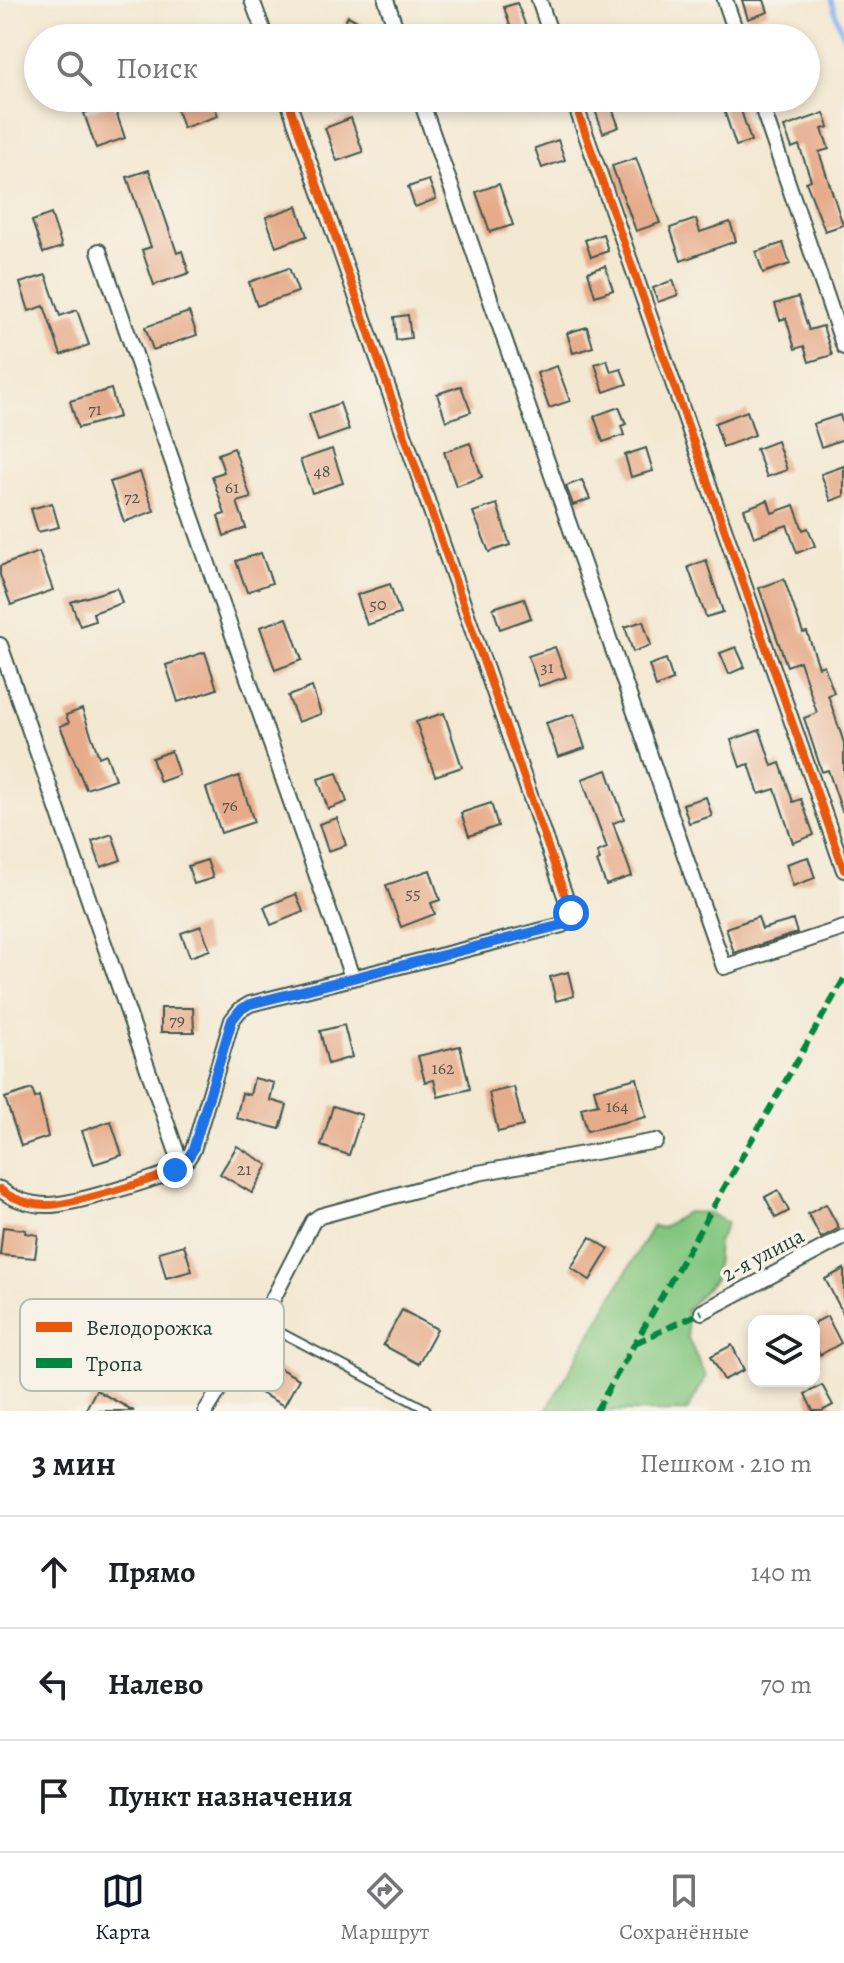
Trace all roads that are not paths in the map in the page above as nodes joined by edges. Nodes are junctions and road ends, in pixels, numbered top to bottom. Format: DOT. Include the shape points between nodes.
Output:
graph roads {
  1 [pos="252,0"];
  2 [pos="386,0"];
  3 [pos="539,0"];
  4 [pos="725,0"];
  5 [pos="261,24"];
  6 [pos="394,24"];
  7 [pos="547,24"];
  8 [pos="733,24"];
  9 [pos="292,112"];
  10 [pos="425,112"];
  11 [pos="578,112"];
  12 [pos="764,112"];
  13 [pos="99,251"];
  14 [pos="844,347"];
  15 [pos="0,645"];
  16 [pos="844,870"];
  17 [pos="844,928"];
  18 [pos="352,977"];
  19 [pos="656,1141"];
  20 [pos="182,1167"];
  21 [pos="0,1189"];
  22 [pos="844,1237"];
  23 [pos="273,1299"];
  24 [pos="702,1312"];
  25 [pos="284,1334"];
  26 [pos="218,1391"];
  27 [pos="426,1409"];
  28 [pos="206,1411"];
  1 -- 5 [label="street"];
  2 -- 6 [label="street"];
  3 -- 7 [label="street"];
  4 -- 8 [label="street"];
  9 -- 18 [label="street" via="571,913 562,925"];
  10 -- 17 [label="street" via="724,967"];
  11 -- 16 [label="street"];
  12 -- 14 [label="street"];
  13 -- 18 [label="street"];
  15 -- 20 [label="street"];
  18 -- 20 [label="street" via="240,1010 232,1020 193,1150"];
  19 -- 23 [label="street" via="478,1173 320,1216"];
  20 -- 21 [label="street" via="62,1204 34,1204"];
  22 -- 24 [label="street, 2-я улица"];
  25 -- 27 [label="lane"];
  26 -- 28 [label="street"];
}
